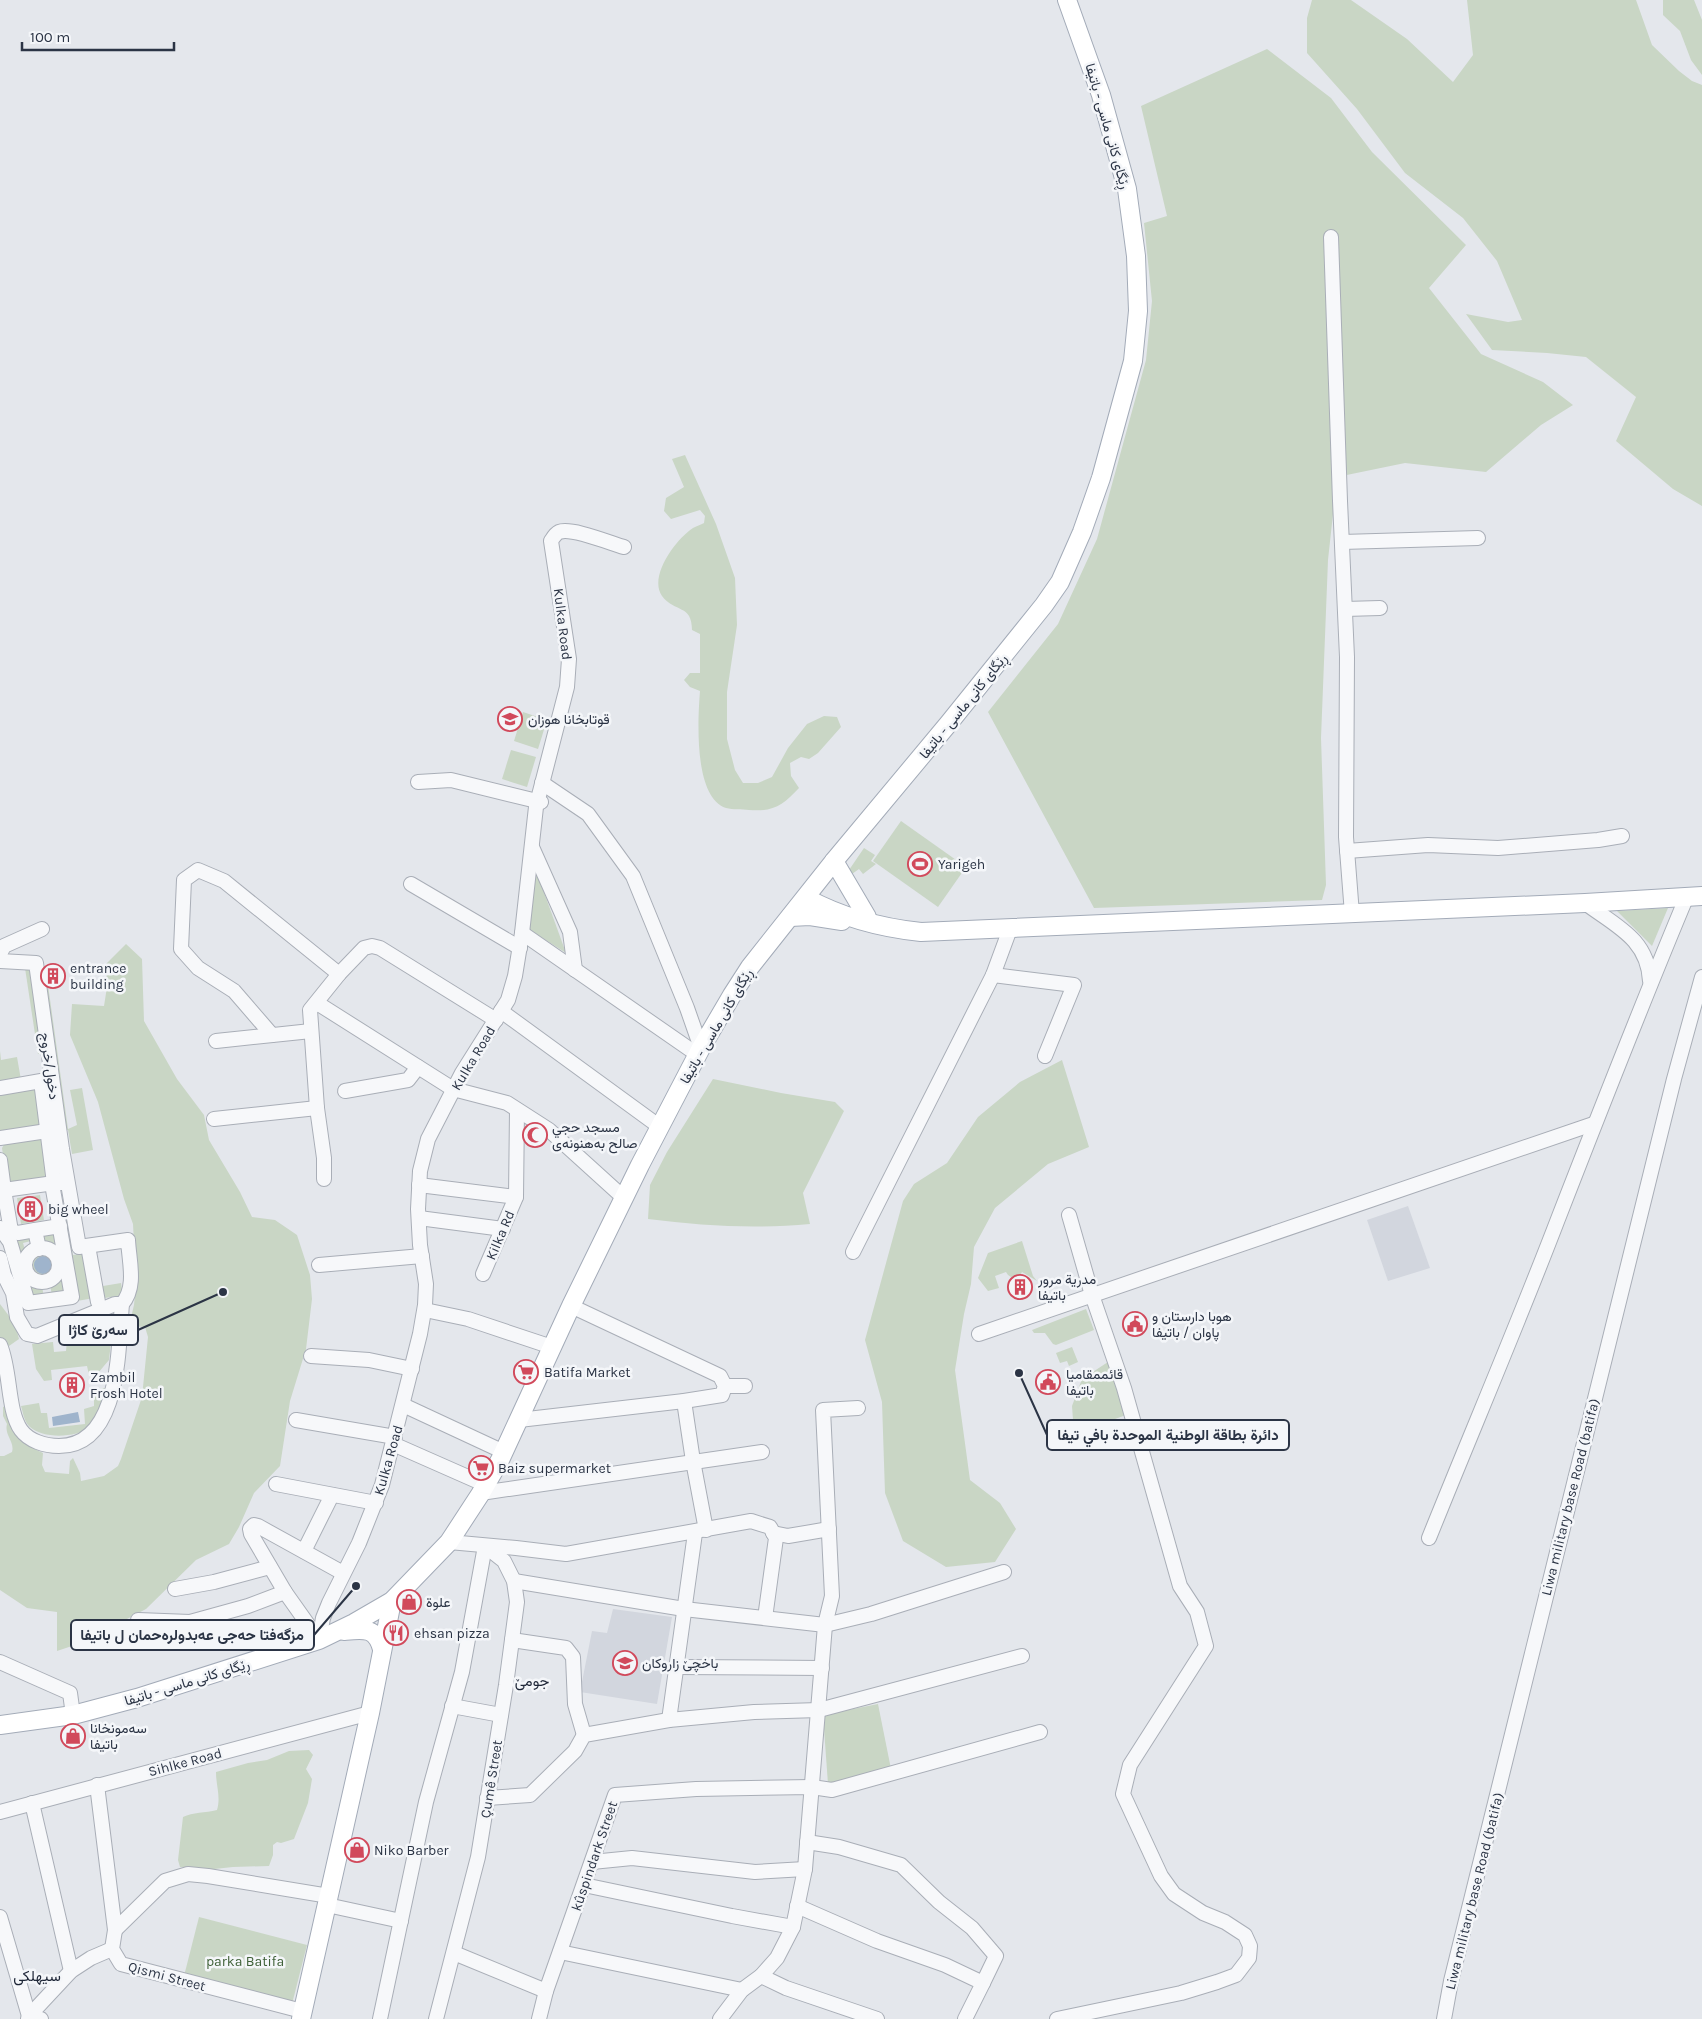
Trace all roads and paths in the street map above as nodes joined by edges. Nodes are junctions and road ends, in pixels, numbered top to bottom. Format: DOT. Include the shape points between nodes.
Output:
graph roads {
  1 [pos="1067,0"];
  2 [pos="1331,237"];
  3 [pos="1478,538"];
  4 [pos="1342,542"];
  5 [pos="624,547"];
  6 [pos="1380,608"];
  7 [pos="1345,609"];
  8 [pos="418,782"];
  9 [pos="542,783"];
  10 [pos="539,802"];
  11 [pos="1622,836"];
  12 [pos="532,846"];
  13 [pos="1347,851"];
  14 [pos="834,861"];
  15 [pos="411,884"];
  16 [pos="809,893"];
  17 [pos="1694,896"];
  18 [pos="1585,903"];
  19 [pos="1352,914"];
  20 [pos="790,917"];
  21 [pos="868,920"];
  22 [pos="42,929"];
  23 [pos="1010,929"];
  24 [pos="522,933"];
  25 [pos="520,948"];
  26 [pos="0,954"];
  27 [pos="0,961"];
  28 [pos="575,970"];
  29 [pos="339,974"];
  30 [pos="993,975"];
  31 [pos="1702,977"];
  32 [pos="1650,983"];
  33 [pos="317,1003"];
  34 [pos="498,1015"];
  35 [pos="311,1031"];
  36 [pos="272,1035"];
  37 [pos="216,1041"];
  38 [pos="700,1052"];
  39 [pos="1045,1056"];
  40 [pos="418,1067"];
  41 [pos="0,1088"];
  42 [pos="453,1089"];
  43 [pos="345,1092"];
  44 [pos="317,1108"];
  45 [pos="517,1110"];
  46 [pos="214,1119"];
  47 [pos="1593,1124"];
  48 [pos="660,1127"];
  49 [pos="47,1131"];
  50 [pos="0,1138"];
  51 [pos="0,1160"];
  52 [pos="324,1179"];
  53 [pos="58,1183"];
  54 [pos="419,1185"];
  55 [pos="2,1190"];
  56 [pos="516,1197"];
  57 [pos="624,1198"];
  58 [pos="1069,1215"];
  59 [pos="419,1218"];
  60 [pos="60,1226"];
  61 [pos="4,1229"];
  62 [pos="503,1229"];
  63 [pos="35,1230"];
  64 [pos="88,1246"];
  65 [pos="39,1249"];
  66 [pos="853,1252"];
  67 [pos="422,1256"];
  68 [pos="0,1258"];
  69 [pos="63,1263"];
  70 [pos="318,1265"];
  71 [pos="22,1269"];
  72 [pos="483,1274"];
  73 [pos="45,1282"];
  74 [pos="1092,1295"];
  75 [pos="48,1300"];
  76 [pos="98,1302"];
  77 [pos="122,1304"];
  78 [pos="571,1306"];
  79 [pos="425,1310"];
  80 [pos="979,1334"];
  81 [pos="552,1347"];
  82 [pos="2,1349"];
  83 [pos="311,1356"];
  84 [pos="412,1369"];
  85 [pos="725,1386"];
  86 [pos="745,1386"];
  87 [pos="684,1401"];
  88 [pos="403,1405"];
  89 [pos="858,1408"];
  90 [pos="296,1420"];
  91 [pos="519,1420"];
  92 [pos="394,1441"];
  93 [pos="504,1452"];
  94 [pos="762,1452"];
  95 [pos="693,1461"];
  96 [pos="276,1484"];
  97 [pos="484,1489"];
  98 [pos="332,1494"];
  99 [pos="376,1503"];
  100 [pos="829,1529"];
  101 [pos="700,1531"];
  102 [pos="773,1533"];
  103 [pos="1429,1538"];
  104 [pos="449,1542"];
  105 [pos="485,1546"];
  106 [pos="304,1551"];
  107 [pos="270,1567"];
  108 [pos="1004,1572"];
  109 [pos="343,1573"];
  110 [pos="514,1581"];
  111 [pos="176,1589"];
  112 [pos="285,1592"];
  113 [pos="392,1601"];
  114 [pos="684,1609"];
  115 [pos="765,1618"];
  116 [pos="138,1620"];
  117 [pos="825,1625"];
  118 [pos="326,1636"];
  119 [pos="512,1640"];
  120 [pos="382,1649"];
  121 [pos="1022,1656"];
  122 [pos="0,1662"];
  123 [pos="676,1667"];
  124 [pos="822,1668"];
  125 [pos="452,1706"];
  126 [pos="819,1710"];
  127 [pos="370,1713"];
  128 [pos="73,1715"];
  129 [pos="501,1715"];
  130 [pos="669,1720"];
  131 [pos="0,1725"];
  132 [pos="1040,1732"];
  133 [pos="584,1735"];
  134 [pos="98,1785"];
  135 [pos="812,1787"];
  136 [pos="487,1798"];
  137 [pos="32,1804"];
  138 [pos="0,1812"];
  139 [pos="807,1842"];
  140 [pos="592,1862"];
  141 [pos="805,1869"];
  142 [pos="584,1885"];
  143 [pos="328,1900"];
  144 [pos="798,1906"];
  145 [pos="0,1916"];
  146 [pos="401,1921"];
  147 [pos="793,1927"];
  148 [pos="115,1930"];
  149 [pos="112,1949"];
  150 [pos="560,1952"];
  151 [pos="454,1953"];
  152 [pos="72,1971"];
  153 [pos="762,1976"];
  154 [pos="983,1983"];
  155 [pos="742,1990"];
  156 [pos="546,1991"];
  157 [pos="301,2015"];
  158 [pos="32,2018"];
  159 [pos="380,2019"];
  160 [pos="436,2019"];
  161 [pos="539,2019"];
  162 [pos="720,2019"];
  163 [pos="877,2019"];
  164 [pos="965,2019"];
  165 [pos="1057,2019"];
  166 [pos="1444,2019"];
  1 -- 14 [label="main road, ڕێگای کانی ماسی - باتيفا" via="1101,95 1127,189 1136,256 1138,311 1133,362 1101,478 1060,582 950,723"];
  2 -- 4 [label="street"];
  3 -- 4 [label="street"];
  4 -- 7 [label="street"];
  5 -- 9 [label="street, Kulka Road" via="573,532 560,532 551,541 569,659 567,687"];
  6 -- 7 [label="street"];
  7 -- 13 [label="street" via="1348,657"];
  8 -- 10 [label="street" via="451,780"];
  9 -- 10 [label="street, Kulka Road"];
  9 -- 38 [label="street" via="588,814 634,876 687,1008"];
  10 -- 12 [label="street, Kulka Road"];
  11 -- 13 [label="street" via="1498,848 1428,845"];
  12 -- 24 [label="street, Kulka Road"];
  12 -- 28 [label="street" via="570,932"];
  13 -- 19 [label="street"];
  14 -- 16 [label="main road, ڕێگای کانی ماسی - باتيفا"];
  14 -- 21 [label="main road"];
  15 -- 25 [label="street"];
  16 -- 20 [label="main road, ڕێگای کانی ماسی - باتيفا"];
  16 -- 21 [label="main road"];
  17 -- 18 [label="main road"];
  17 -- 32 [label="street"];
  18 -- 19 [label="main road"];
  18 -- 32 [label="street" via="1636,942 1647,961"];
  19 -- 23 [label="main road"];
  20 -- 21 [label="main road" via="810,916 864,924"];
  20 -- 38 [label="main road, ڕێگای کانی ماسی - باتيفا" via="750,966"];
  21 -- 23 [label="main road" via="894,929 921,932"];
  22 -- 26 [label="street" via="4,946"];
  23 -- 30 [label="street"];
  24 -- 25 [label="street, Kulka Road"];
  24 -- 28 [label="street"];
  25 -- 34 [label="street, Kulka Road" via="508,1000"];
  27 -- 53 [label="street, دخول/خروج" via="36,963"];
  28 -- 38 [label="street"];
  29 -- 33 [label="street"];
  29 -- 34 [label="street" via="364,948 380,948"];
  29 -- 36 [label="street" via="224,881 198,870 184,880 181,949 198,968 234,991"];
  30 -- 39 [label="street" via="1074,985"];
  30 -- 66 [label="street"];
  31 -- 166 [label="street, Liwa military base Road (batifa)" via="1569,1502"];
  32 -- 47 [label="street"];
  33 -- 35 [label="street" via="310,1010"];
  33 -- 40 [label="street"];
  34 -- 42 [label="street, Kulka Road"];
  34 -- 48 [label="street"];
  35 -- 36 [label="street"];
  35 -- 44 [label="street"];
  36 -- 37 [label="street"];
  38 -- 48 [label="main road, ڕێگای کانی ماسی - باتيفا"];
  40 -- 42 [label="street"];
  40 -- 43 [label="street" via="408,1080"];
  41 -- 49 [label="street" via="41,1082"];
  42 -- 45 [label="street" via="507,1104"];
  42 -- 54 [label="street, Kulka Road" via="428,1139"];
  44 -- 46 [label="street"];
  44 -- 52 [label="street"];
  45 -- 56 [label="street"];
  45 -- 57 [label="street" via="548,1130"];
  47 -- 74 [label="street"];
  47 -- 103 [label="street" via="1558,1220"];
  48 -- 57 [label="main road, ڕێگای کانی ماسی - باتيفا"];
  49 -- 50 [label="street"];
  49 -- 53 [label="street"];
  51 -- 55 [label="street"];
  53 -- 55 [label="street"];
  53 -- 60 [label="street"];
  53 -- 64 [label="street" via="79,1247"];
  54 -- 56 [label="street"];
  54 -- 59 [label="street, Kulka Road"];
  55 -- 61 [label="street"];
  56 -- 62 [label="street, Kilka Rd"];
  57 -- 78 [label="main road, ڕێگای کانی ماسی - باتيفا"];
  58 -- 74 [label="street"];
  59 -- 62 [label="street"];
  59 -- 67 [label="street, Kulka Road"];
  60 -- 63 [label="street"];
  60 -- 69 [label="street"];
  61 -- 63 [label="street" via="18,1233"];
  61 -- 71 [label="street"];
  62 -- 72 [label="street, Kilka Rd"];
  63 -- 65 [label="street"];
  64 -- 76 [label="street"];
  64 -- 77 [label="street" via="128,1240 131,1282 128,1298"];
  65 -- 69 [label="street" via="54,1253"];
  65 -- 71 [label="street" via="29,1255"];
  67 -- 70 [label="street"];
  67 -- 79 [label="street, Kulka Road"];
  68 -- 77 [label="street" via="13,1293 17,1317 27,1334 37,1336"];
  69 -- 73 [label="street" via="54,1278"];
  69 -- 75 [label="street" via="72,1297"];
  71 -- 73 [label="street" via="33,1279"];
  71 -- 75 [label="street" via="28,1303"];
  73 -- 75 [label="street"];
  74 -- 80 [label="street"];
  74 -- 165 [label="street" via="1124,1388 1180,1586 1197,1612 1206,1646 1130,1765 1123,1794 1161,1876 1174,1894 1246,1935 1250,1946 1249,1958 1236,1975 1180,1993"];
  77 -- 82 [label="street" via="115,1378 108,1407 96,1430 76,1443 46,1445 33,1440 22,1430 14,1415"];
  78 -- 81 [label="main road, ڕێگای کانی ماسی - باتيفا"];
  78 -- 85 [label="street" via="720,1376"];
  79 -- 81 [label="street"];
  79 -- 84 [label="street, Kulka Road"];
  81 -- 91 [label="main road, ڕێگای کانی ماسی - باتيفا"];
  83 -- 84 [label="street" via="369,1360"];
  84 -- 88 [label="street, Kulka Road"];
  85 -- 86 [label="street"];
  85 -- 87 [label="street" via="722,1395"];
  87 -- 91 [label="street"];
  87 -- 95 [label="street"];
  88 -- 92 [label="street, Kulka Road"];
  88 -- 93 [label="street"];
  89 -- 100 [label="street" via="823,1410"];
  90 -- 92 [label="street"];
  91 -- 93 [label="main road, ڕێگای کانی ماسی - باتيفا"];
  92 -- 97 [label="street"];
  92 -- 99 [label="street, Kulka Road"];
  93 -- 97 [label="main road, ڕێگای کانی ماسی - باتيفا"];
  94 -- 95 [label="street"];
  95 -- 97 [label="street"];
  95 -- 101 [label="street"];
  96 -- 98 [label="street"];
  97 -- 104 [label="main road, ڕێگای کانی ماسی - باتيفا"];
  98 -- 99 [label="street"];
  98 -- 106 [label="street"];
  99 -- 109 [label="street, Kulka Road"];
  100 -- 102 [label="street" via="788,1536"];
  100 -- 117 [label="street" via="832,1596"];
  101 -- 102 [label="street" via="751,1522 770,1526"];
  101 -- 105 [label="street" via="566,1554"];
  101 -- 114 [label="street"];
  102 -- 115 [label="street" via="776,1538"];
  104 -- 105 [label="street"];
  104 -- 113 [label="main road, ڕێگای کانی ماسی - باتيفا"];
  105 -- 110 [label="street, Çumê Street" via="504,1561"];
  105 -- 125 [label="street" via="462,1672"];
  106 -- 107 [label="street" via="254,1525 250,1529 251,1534"];
  106 -- 109 [label="street"];
  107 -- 111 [label="street"];
  107 -- 112 [label="street"];
  108 -- 117 [label="street" via="872,1614"];
  109 -- 118 [label="street, Kulka Road" via="323,1618"];
  110 -- 114 [label="street"];
  110 -- 119 [label="street, Çumê Street" via="517,1602"];
  112 -- 116 [label="street" via="190,1622"];
  112 -- 118 [label="street"];
  113 -- 118 [label="main road, ڕێگای کانی ماسی - باتيفا"];
  113 -- 120 [label="main road"];
  114 -- 115 [label="street"];
  114 -- 123 [label="street"];
  115 -- 117 [label="street"];
  117 -- 124 [label="street"];
  118 -- 120 [label="main road" via="369,1630 376,1634"];
  118 -- 128 [label="main road, ڕێگای کانی ماسی - باتيفا" via="146,1695"];
  119 -- 129 [label="street, Çumê Street"];
  119 -- 133 [label="street" via="566,1648 570,1653 574,1664 575,1704"];
  120 -- 127 [label="main road"];
  121 -- 126 [label="street"];
  122 -- 128 [label="street" via="70,1693"];
  123 -- 124 [label="street"];
  123 -- 130 [label="street"];
  124 -- 126 [label="street"];
  125 -- 129 [label="street"];
  125 -- 146 [label="street" via="426,1802"];
  126 -- 130 [label="street"];
  126 -- 135 [label="street"];
  127 -- 134 [label="street, Sihlke Road"];
  127 -- 143 [label="main road"];
  128 -- 131 [label="main road, ڕێگای کانی ماسی - باتيفا"];
  129 -- 136 [label="street, Çumê Street"];
  130 -- 133 [label="street"];
  132 -- 135 [label="street" via="832,1790"];
  133 -- 136 [label="street" via="575,1751 530,1795"];
  134 -- 137 [label="street, Sihlke Road"];
  134 -- 148 [label="street, Qismi Street"];
  135 -- 139 [label="street"];
  135 -- 140 [label="street, kûspindark Street" via="615,1795"];
  136 -- 151 [label="street, Çumê Street" via="478,1857"];
  137 -- 138 [label="street, Sihlke Road"];
  137 -- 152 [label="street"];
  139 -- 141 [label="street"];
  139 -- 154 [label="street" via="839,1847 901,1865 972,1928 996,1956"];
  140 -- 141 [label="street" via="632,1858 755,1872"];
  140 -- 142 [label="street, kûspindark Street"];
  141 -- 144 [label="street"];
  142 -- 147 [label="street"];
  142 -- 150 [label="street, kûspindark Street"];
  143 -- 146 [label="street"];
  143 -- 148 [label="street" via="188,1874 165,1881"];
  143 -- 157 [label="main road"];
  144 -- 147 [label="street"];
  144 -- 154 [label="street"];
  145 -- 158 [label="street"];
  146 -- 159 [label="street"];
  147 -- 153 [label="street" via="777,1958"];
  148 -- 149 [label="street, Qismi Street"];
  149 -- 152 [label="street"];
  149 -- 157 [label="street, Qismi Street" via="121,1964"];
  150 -- 155 [label="street"];
  150 -- 156 [label="street, kûspindark Street"];
  151 -- 156 [label="street"];
  151 -- 160 [label="street, Çumê Street"];
  152 -- 158 [label="street"];
  153 -- 155 [label="street"];
  153 -- 163 [label="street" via="801,1994"];
  154 -- 164 [label="street"];
  155 -- 162 [label="street"];
  156 -- 161 [label="street, kûspindark Street"];
}
